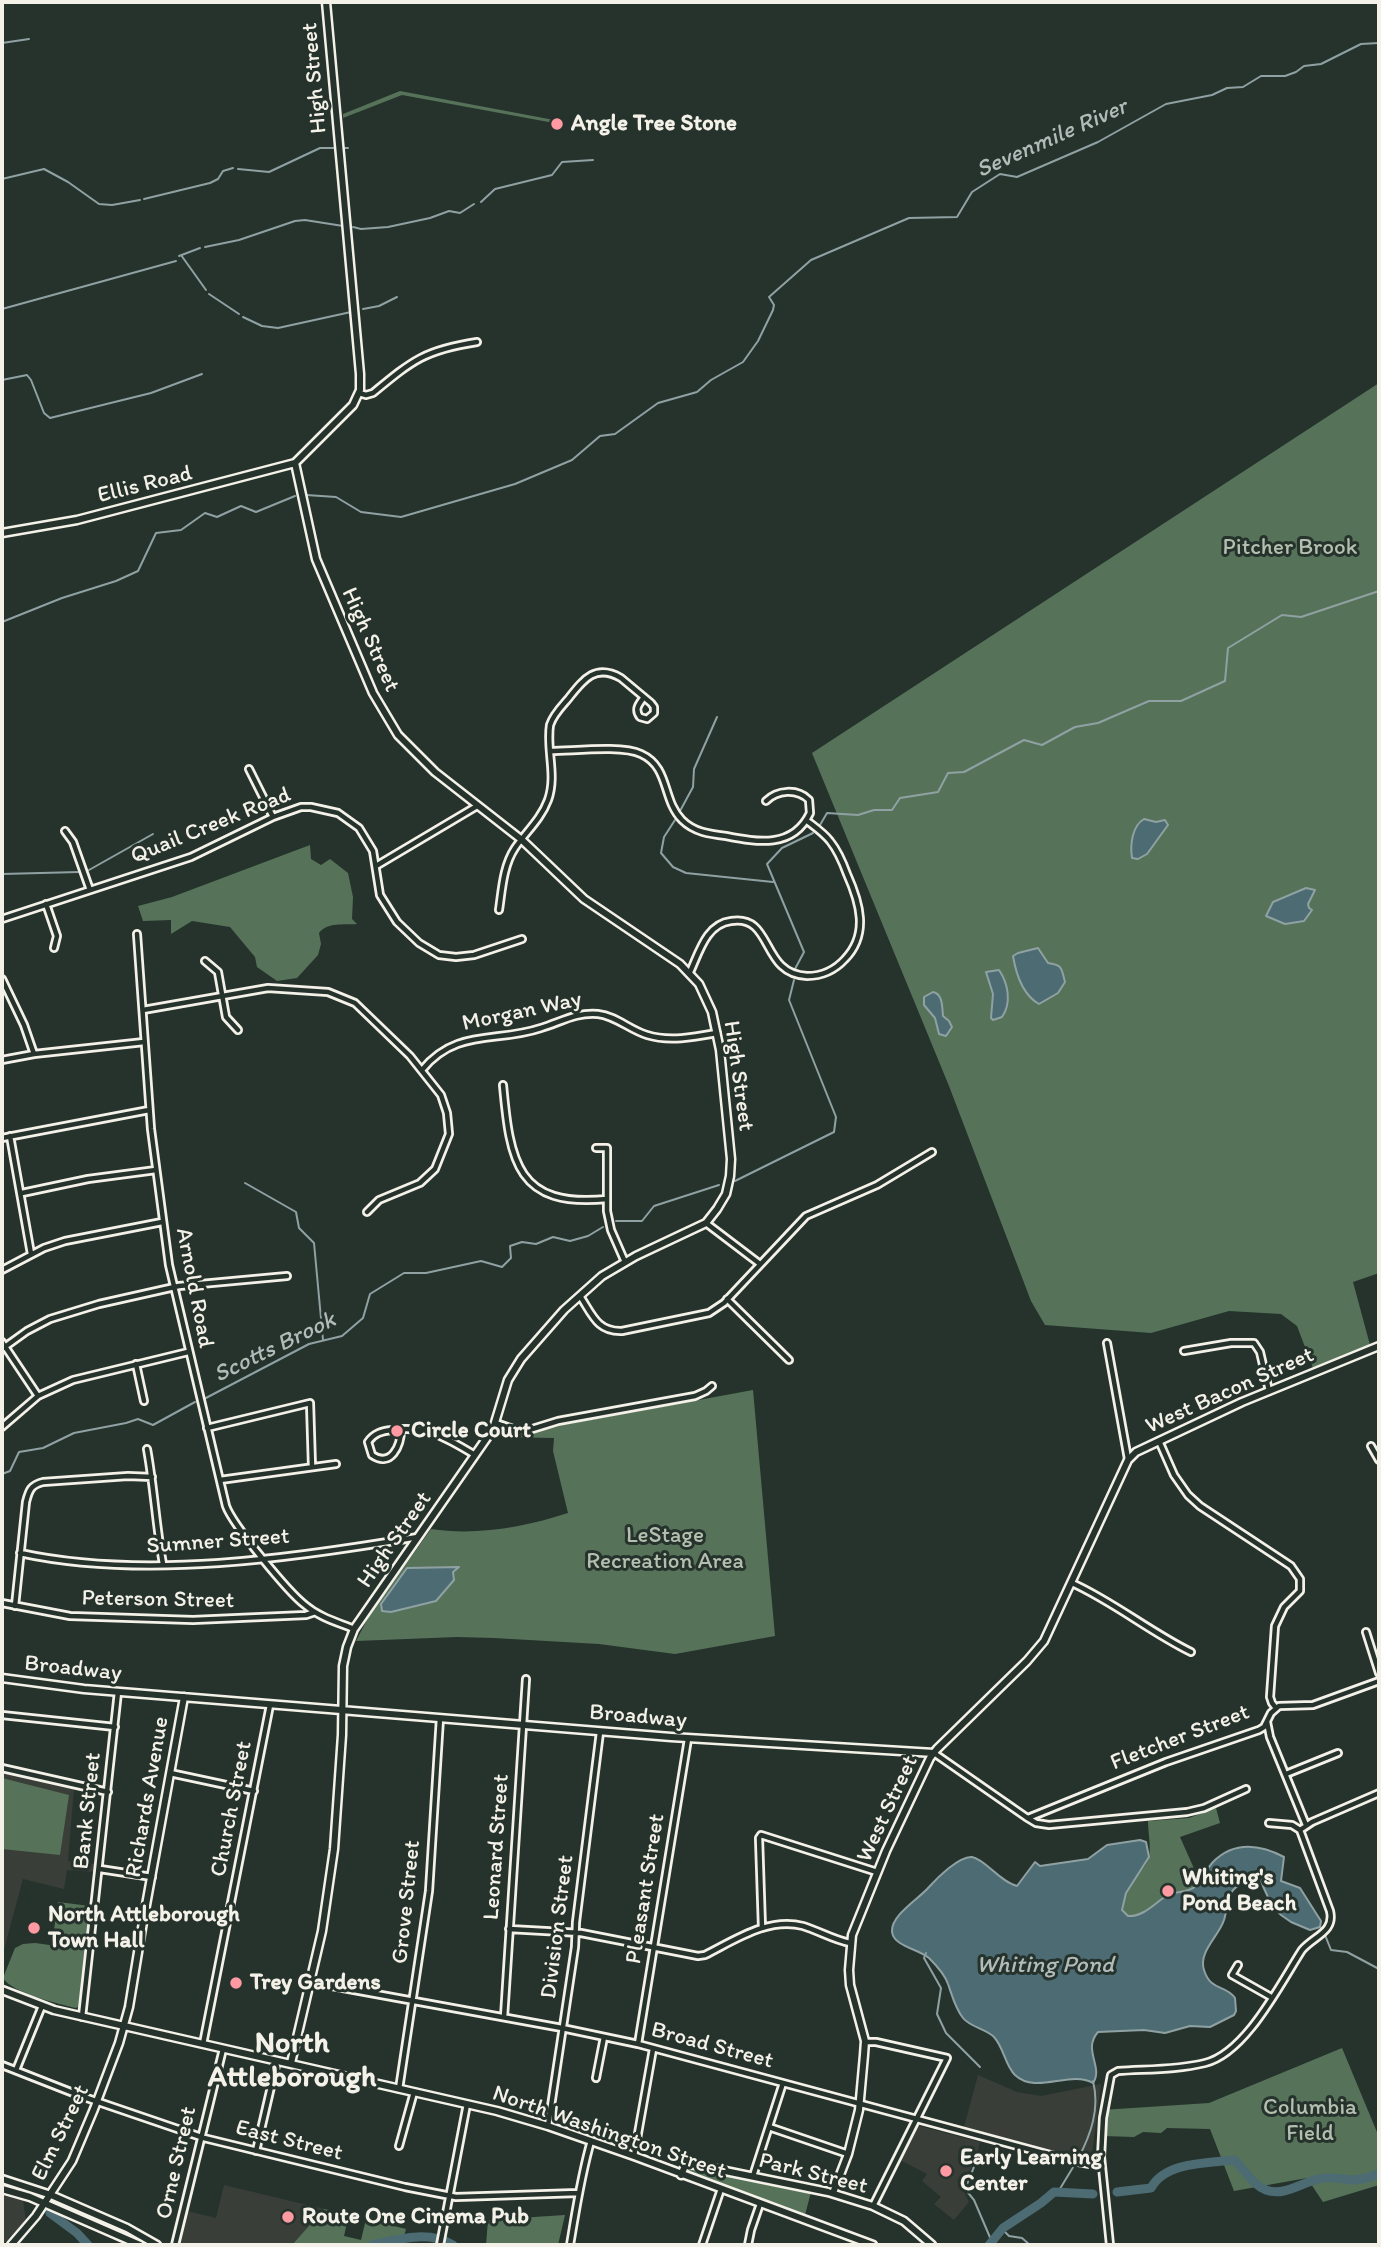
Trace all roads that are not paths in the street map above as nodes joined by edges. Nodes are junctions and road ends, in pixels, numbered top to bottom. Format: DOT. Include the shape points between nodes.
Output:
graph roads {
  1 [pos="326,2"];
  2 [pos="477,342"];
  3 [pos="359,393"];
  4 [pos="295,463"];
  5 [pos="2,533"];
  6 [pos="644,697"];
  7 [pos="551,751"];
  8 [pos="250,769"];
  9 [pos="766,801"];
  10 [pos="477,806"];
  11 [pos="273,817"];
  12 [pos="806,820"];
  13 [pos="65,831"];
  14 [pos="522,840"];
  15 [pos="376,866"];
  16 [pos="90,890"];
  17 [pos="46,904"];
  18 [pos="499,911"];
  19 [pos="2,919"];
  20 [pos="137,934"];
  21 [pos="522,939"];
  22 [pos="54,948"];
  23 [pos="205,961"];
  24 [pos="690,972"];
  25 [pos="2,979"];
  26 [pos="222,996"];
  27 [pos="143,1010"];
  28 [pos="238,1030"];
  29 [pos="716,1033"];
  30 [pos="144,1042"];
  31 [pos="34,1054"];
  32 [pos="2,1060"];
  33 [pos="422,1070"];
  34 [pos="503,1086"];
  35 [pos="149,1110"];
  36 [pos="10,1136"];
  37 [pos="2,1138"];
  38 [pos="596,1147"];
  39 [pos="932,1152"];
  40 [pos="156,1170"];
  41 [pos="22,1193"];
  42 [pos="607,1199"];
  43 [pos="367,1212"];
  44 [pos="162,1222"];
  45 [pos="706,1223"];
  46 [pos="31,1254"];
  47 [pos="625,1262"];
  48 [pos="760,1264"];
  49 [pos="2,1270"];
  50 [pos="287,1276"];
  51 [pos="172,1287"];
  52 [pos="580,1295"];
  53 [pos="727,1299"];
  54 [pos="1107,1343"];
  55 [pos="3,1346"];
  56 [pos="1379,1346"];
  57 [pos="1184,1351"];
  58 [pos="188,1352"];
  59 [pos="789,1360"];
  60 [pos="135,1364"];
  61 [pos="712,1386"];
  62 [pos="1269,1391"];
  63 [pos="38,1396"];
  64 [pos="144,1401"];
  65 [pos="496,1423"];
  66 [pos="2,1427"];
  67 [pos="207,1428"];
  68 [pos="401,1429"];
  69 [pos="1159,1441"];
  70 [pos="1371,1446"];
  71 [pos="147,1449"];
  72 [pos="475,1455"];
  73 [pos="1128,1460"];
  74 [pos="1379,1460"];
  75 [pos="336,1464"];
  76 [pos="312,1466"];
  77 [pos="152,1477"];
  78 [pos="220,1480"];
  79 [pos="1115,1490"];
  80 [pos="418,1537"];
  81 [pos="20,1553"];
  82 [pos="264,1559"];
  83 [pos="163,1564"];
  84 [pos="1072,1583"];
  85 [pos="2,1603"];
  86 [pos="15,1606"];
  87 [pos="315,1612"];
  88 [pos="354,1629"];
  89 [pos="1366,1632"];
  90 [pos="1191,1652"];
  91 [pos="1379,1673"];
  92 [pos="2,1678"];
  93 [pos="526,1679"];
  94 [pos="1379,1681"];
  95 [pos="118,1692"];
  96 [pos="184,1697"];
  97 [pos="270,1704"];
  98 [pos="1276,1708"];
  99 [pos="342,1709"];
  100 [pos="2,1714"];
  101 [pos="440,1718"];
  102 [pos="1267,1721"];
  103 [pos="522,1725"];
  104 [pos="115,1727"];
  105 [pos="600,1732"];
  106 [pos="688,1739"];
  107 [pos="934,1753"];
  108 [pos="1338,1753"];
  109 [pos="2,1768"];
  110 [pos="170,1773"];
  111 [pos="1286,1774"];
  112 [pos="1246,1789"];
  113 [pos="254,1791"];
  114 [pos="108,1793"];
  115 [pos="1379,1793"];
  116 [pos="1028,1818"];
  117 [pos="1269,1823"];
  118 [pos="1306,1825"];
  119 [pos="1300,1830"];
  120 [pos="100,1869"];
  121 [pos="877,1872"];
  122 [pos="152,1877"];
  123 [pos="762,1928"];
  124 [pos="509,1929"];
  125 [pos="576,1933"];
  126 [pos="850,1942"];
  127 [pos="654,1947"];
  128 [pos="1238,1965"];
  129 [pos="310,1982"];
  130 [pos="2,1990"];
  131 [pos="1271,1997"];
  132 [pos="414,2000"];
  133 [pos="42,2006"];
  134 [pos="82,2017"];
  135 [pos="504,2017"];
  136 [pos="124,2026"];
  137 [pos="562,2028"];
  138 [pos="604,2037"];
  139 [pos="864,2042"];
  140 [pos="203,2044"];
  141 [pos="638,2044"];
  142 [pos="223,2049"];
  143 [pos="653,2049"];
  144 [pos="277,2060"];
  145 [pos="291,2063"];
  146 [pos="2,2065"];
  147 [pos="16,2071"];
  148 [pos="596,2078"];
  149 [pos="783,2083"];
  150 [pos="399,2089"];
  151 [pos="414,2092"];
  152 [pos="97,2102"];
  153 [pos="467,2104"];
  154 [pos="860,2104"];
  155 [pos="918,2120"];
  156 [pos="548,2126"];
  157 [pos="769,2127"];
  158 [pos="201,2137"];
  159 [pos="591,2141"];
  160 [pos="399,2146"];
  161 [pos="256,2151"];
  162 [pos="848,2154"];
  163 [pos="634,2156"];
  164 [pos="1101,2166"];
  165 [pos="681,2175"];
  166 [pos="753,2176"];
  167 [pos="2,2179"];
  168 [pos="2,2189"];
  169 [pos="721,2189"];
  170 [pos="578,2193"];
  171 [pos="833,2193"];
  172 [pos="51,2195"];
  173 [pos="449,2196"];
  174 [pos="45,2204"];
  175 [pos="760,2204"];
  176 [pos="873,2206"];
  177 [pos="11,2245"];
  178 [pos="140,2245"];
  179 [pos="157,2245"];
  180 [pos="175,2245"];
  181 [pos="440,2245"];
  182 [pos="570,2245"];
  183 [pos="702,2245"];
  184 [pos="748,2245"];
  185 [pos="873,2245"];
  186 [pos="932,2245"];
  187 [pos="1110,2245"];
  1 -- 3 [label="street, High Street"];
  2 -- 3 [label="street" via="421,356 373,393"];
  3 -- 4 [label="street" via="353,405"];
  4 -- 5 [label="street, Ellis Road" via="88,517"];
  4 -- 10 [label="street, High Street" via="316,559 381,708 416,755"];
  6 -- 6 [label="street" via="654,709 647,719 637,712"];
  6 -- 7 [label="street" via="613,674 590,675 554,716"];
  7 -- 12 [label="street" via="642,754 661,772 676,813 703,832 767,842 787,836"];
  7 -- 14 [label="street" via="550,797"];
  8 -- 11 [label="street"];
  9 -- 12 [label="street" via="780,793 803,795 811,804"];
  10 -- 14 [label="street, High Street"];
  10 -- 15 [label="street"];
  11 -- 15 [label="street, Quail Creek Road" via="301,807 338,813 366,836"];
  11 -- 16 [label="street, Quail Creek Road" via="191,857"];
  12 -- 24 [label="street" via="832,844 858,900 860,928 850,954 822,974 795,974 773,958 758,928 731,921 712,930"];
  13 -- 16 [label="street"];
  14 -- 18 [label="street" via="510,857"];
  14 -- 24 [label="street, High Street" via="584,899"];
  15 -- 21 [label="street, Quail Creek Road" via="380,895 397,922 439,955 474,955"];
  16 -- 17 [label="street, Quail Creek Road"];
  17 -- 19 [label="street, Quail Creek Road"];
  17 -- 22 [label="street" via="57,936"];
  20 -- 27 [label="street, Arnold Road"];
  23 -- 26 [label="street" via="218,972"];
  24 -- 29 [label="street, High Street" via="706,998"];
  25 -- 31 [label="street"];
  26 -- 27 [label="street"];
  26 -- 28 [label="street" via="226,1017"];
  26 -- 33 [label="street" via="268,988 340,995 355,1003"];
  27 -- 30 [label="street, Arnold Road"];
  29 -- 33 [label="street, Morgan Way" via="664,1038 647,1035 610,1016 574,1015 540,1029 470,1039 441,1052"];
  29 -- 45 [label="street, High Street" via="731,1168 722,1202"];
  30 -- 31 [label="street"];
  30 -- 35 [label="street, Arnold Road"];
  31 -- 32 [label="street"];
  33 -- 43 [label="street" via="441,1095 447,1113 449,1134 444,1150 435,1169 420,1184 379,1200"];
  34 -- 42 [label="street" via="511,1148 527,1179 561,1199"];
  35 -- 36 [label="street"];
  35 -- 40 [label="street, Arnold Road"];
  36 -- 37 [label="street"];
  36 -- 41 [label="street"];
  38 -- 42 [label="street" via="607,1148"];
  39 -- 48 [label="street" via="877,1185 811,1213"];
  40 -- 41 [label="street"];
  40 -- 44 [label="street, Arnold Road"];
  41 -- 46 [label="street"];
  42 -- 47 [label="street" via="611,1230"];
  44 -- 46 [label="street" via="65,1241"];
  44 -- 51 [label="street, Arnold Road"];
  45 -- 47 [label="street, High Street"];
  45 -- 48 [label="street"];
  46 -- 49 [label="street"];
  47 -- 52 [label="street, High Street"];
  48 -- 53 [label="street"];
  50 -- 51 [label="street"];
  51 -- 55 [label="street" via="57,1317"];
  51 -- 58 [label="street, Arnold Road"];
  52 -- 53 [label="street" via="599,1325 616,1331 709,1313"];
  52 -- 65 [label="street, High Street" via="516,1366"];
  53 -- 59 [label="street"];
  54 -- 73 [label="street"];
  55 -- 63 [label="street"];
  56 -- 62 [label="street, West Bacon Street"];
  57 -- 62 [label="street" via="1254,1343"];
  58 -- 60 [label="street"];
  58 -- 67 [label="street, Arnold Road"];
  60 -- 63 [label="street" via="73,1380"];
  60 -- 64 [label="street"];
  61 -- 65 [label="street" via="695,1395 529,1430"];
  62 -- 69 [label="street, West Bacon Street"];
  63 -- 66 [label="street"];
  65 -- 72 [label="street, High Street"];
  67 -- 76 [label="street" via="310,1403"];
  67 -- 78 [label="street, Arnold Road"];
  68 -- 68 [label="street" via="372,1437 372,1455 385,1460 393,1456"];
  68 -- 72 [label="street" via="429,1431"];
  69 -- 73 [label="street, West Bacon Street"];
  69 -- 98 [label="street" via="1188,1495 1298,1574 1300,1591 1275,1626 1270,1697"];
  70 -- 74 [label="street"];
  71 -- 77 [label="street"];
  72 -- 80 [label="street, High Street"];
  73 -- 79 [label="street, West Bacon Street"];
  75 -- 76 [label="street"];
  76 -- 78 [label="street"];
  77 -- 81 [label="street" via="35,1484 26,1502"];
  77 -- 83 [label="street"];
  78 -- 82 [label="street, Arnold Road" via="230,1515"];
  79 -- 84 [label="street, West Street"];
  80 -- 82 [label="street, Sumner Street"];
  80 -- 88 [label="street, High Street"];
  81 -- 83 [label="street, Sumner Street" via="96,1563"];
  81 -- 86 [label="street"];
  82 -- 83 [label="street, Sumner Street"];
  82 -- 87 [label="street, Arnold Road"];
  84 -- 90 [label="street"];
  84 -- 107 [label="street, West Street" via="1039,1648"];
  85 -- 86 [label="street, Peterson Street"];
  86 -- 87 [label="street, Peterson Street" via="112,1618 236,1619"];
  87 -- 88 [label="street, Arnold Road"];
  88 -- 99 [label="street, High Street" via="343,1666"];
  89 -- 91 [label="street"];
  92 -- 95 [label="street, Broadway"];
  93 -- 103 [label="street, Leonard Street"];
  94 -- 98 [label="street, Fletcher Street" via="1313,1705"];
  95 -- 96 [label="street, Broadway"];
  95 -- 104 [label="street, Bank Street"];
  96 -- 97 [label="street, Broadway"];
  96 -- 110 [label="street, Richards Avenue"];
  97 -- 99 [label="street, Broadway"];
  97 -- 113 [label="street, Church Street"];
  98 -- 102 [label="street, Fletcher Street"];
  99 -- 101 [label="street, Broadway"];
  99 -- 129 [label="street, High Street" via="334,1849"];
  100 -- 104 [label="street"];
  101 -- 103 [label="street, Broadway"];
  101 -- 132 [label="street, Grove Street" via="429,1891"];
  102 -- 111 [label="street"];
  102 -- 116 [label="street, Fletcher Street" via="1259,1730"];
  103 -- 105 [label="street, Broadway"];
  103 -- 124 [label="street, Leonard Street"];
  104 -- 114 [label="street, Bank Street"];
  105 -- 106 [label="street, Broadway"];
  105 -- 125 [label="street, Division Street"];
  106 -- 107 [label="street, Broadway"];
  106 -- 127 [label="street, Pleasant Street"];
  107 -- 116 [label="street"];
  107 -- 121 [label="street, West Street"];
  108 -- 111 [label="street"];
  109 -- 114 [label="street"];
  110 -- 113 [label="street"];
  110 -- 122 [label="street, Richards Avenue"];
  111 -- 118 [label="street"];
  112 -- 116 [label="street" via="1204,1808 1178,1813 1049,1825"];
  113 -- 140 [label="street, Church Street"];
  114 -- 120 [label="street, Bank Street"];
  115 -- 118 [label="street"];
  117 -- 119 [label="street"];
  118 -- 119 [label="street"];
  119 -- 131 [label="street" via="1331,1923 1302,1950"];
  120 -- 122 [label="street"];
  120 -- 134 [label="street, Bank Street"];
  121 -- 123 [label="street" via="761,1835"];
  121 -- 126 [label="street, West Street"];
  122 -- 136 [label="street, Richards Avenue"];
  123 -- 126 [label="street" via="797,1925"];
  123 -- 127 [label="street" via="701,1956"];
  124 -- 125 [label="street"];
  124 -- 135 [label="street, Leonard Street"];
  125 -- 127 [label="street"];
  125 -- 137 [label="street, Division Street"];
  126 -- 139 [label="street, West Street" via="850,1985"];
  127 -- 141 [label="street, Pleasant Street"];
  128 -- 131 [label="street" via="1232,1975"];
  129 -- 132 [label="street, Broad Street"];
  129 -- 145 [label="street, High Street"];
  130 -- 133 [label="street, North Washington Street"];
  131 -- 164 [label="street" via="1244,2036 1214,2060 1111,2075"];
  132 -- 135 [label="street, Broad Street"];
  132 -- 150 [label="street, Grove Street"];
  133 -- 134 [label="street, North Washington Street"];
  133 -- 147 [label="street"];
  134 -- 136 [label="street, North Washington Street"];
  135 -- 137 [label="street, Broad Street"];
  136 -- 140 [label="street, North Washington Street"];
  136 -- 152 [label="street, Elm Street"];
  137 -- 138 [label="street, Broad Street"];
  137 -- 156 [label="street, Division Street"];
  138 -- 141 [label="street, Broad Street"];
  138 -- 148 [label="street"];
  139 -- 154 [label="street, West Street"];
  139 -- 155 [label="street" via="947,2058"];
  140 -- 142 [label="street, North Washington Street"];
  141 -- 143 [label="street, Broad Street"];
  142 -- 144 [label="street, North Washington Street"];
  142 -- 158 [label="street, Orne Street"];
  143 -- 149 [label="street, Broad Street"];
  143 -- 163 [label="street"];
  144 -- 145 [label="street, North Washington Street"];
  144 -- 161 [label="street"];
  145 -- 150 [label="street, North Washington Street"];
  146 -- 147 [label="street, East Street"];
  147 -- 152 [label="street, East Street"];
  149 -- 154 [label="street, Broad Street"];
  149 -- 157 [label="street"];
  150 -- 151 [label="street, North Washington Street"];
  151 -- 153 [label="street, North Washington Street"];
  151 -- 160 [label="street"];
  152 -- 158 [label="street, East Street"];
  152 -- 172 [label="street, Elm Street" via="72,2161"];
  153 -- 156 [label="street, North Washington Street"];
  153 -- 173 [label="street"];
  154 -- 155 [label="street, Broad Street"];
  154 -- 162 [label="street, West Street"];
  155 -- 164 [label="street, Broad Street"];
  155 -- 176 [label="street"];
  156 -- 159 [label="street, North Washington Street"];
  157 -- 162 [label="street"];
  157 -- 166 [label="street"];
  158 -- 161 [label="street, East Street"];
  158 -- 180 [label="street, Orne Street"];
  159 -- 163 [label="street, North Washington Street"];
  159 -- 170 [label="street"];
  161 -- 173 [label="street, East Street"];
  162 -- 171 [label="street, West Street"];
  163 -- 165 [label="street, North Washington Street"];
  164 -- 187 [label="street"];
  165 -- 166 [label="street, Park Street" via="691,2164"];
  165 -- 169 [label="street, North Washington Street"];
  166 -- 171 [label="street, Park Street"];
  167 -- 172 [label="street"];
  168 -- 174 [label="street"];
  169 -- 175 [label="street, North Washington Street"];
  169 -- 183 [label="street"];
  170 -- 173 [label="street, East Street"];
  170 -- 182 [label="street"];
  171 -- 176 [label="street, Park Street"];
  172 -- 174 [label="street, Elm Street"];
  172 -- 179 [label="street"];
  173 -- 181 [label="street"];
  174 -- 177 [label="street, Elm Street"];
  174 -- 178 [label="street"];
  175 -- 184 [label="street"];
  175 -- 185 [label="street, North Washington Street"];
  176 -- 186 [label="street, Park Street" via="904,2221"];
}
